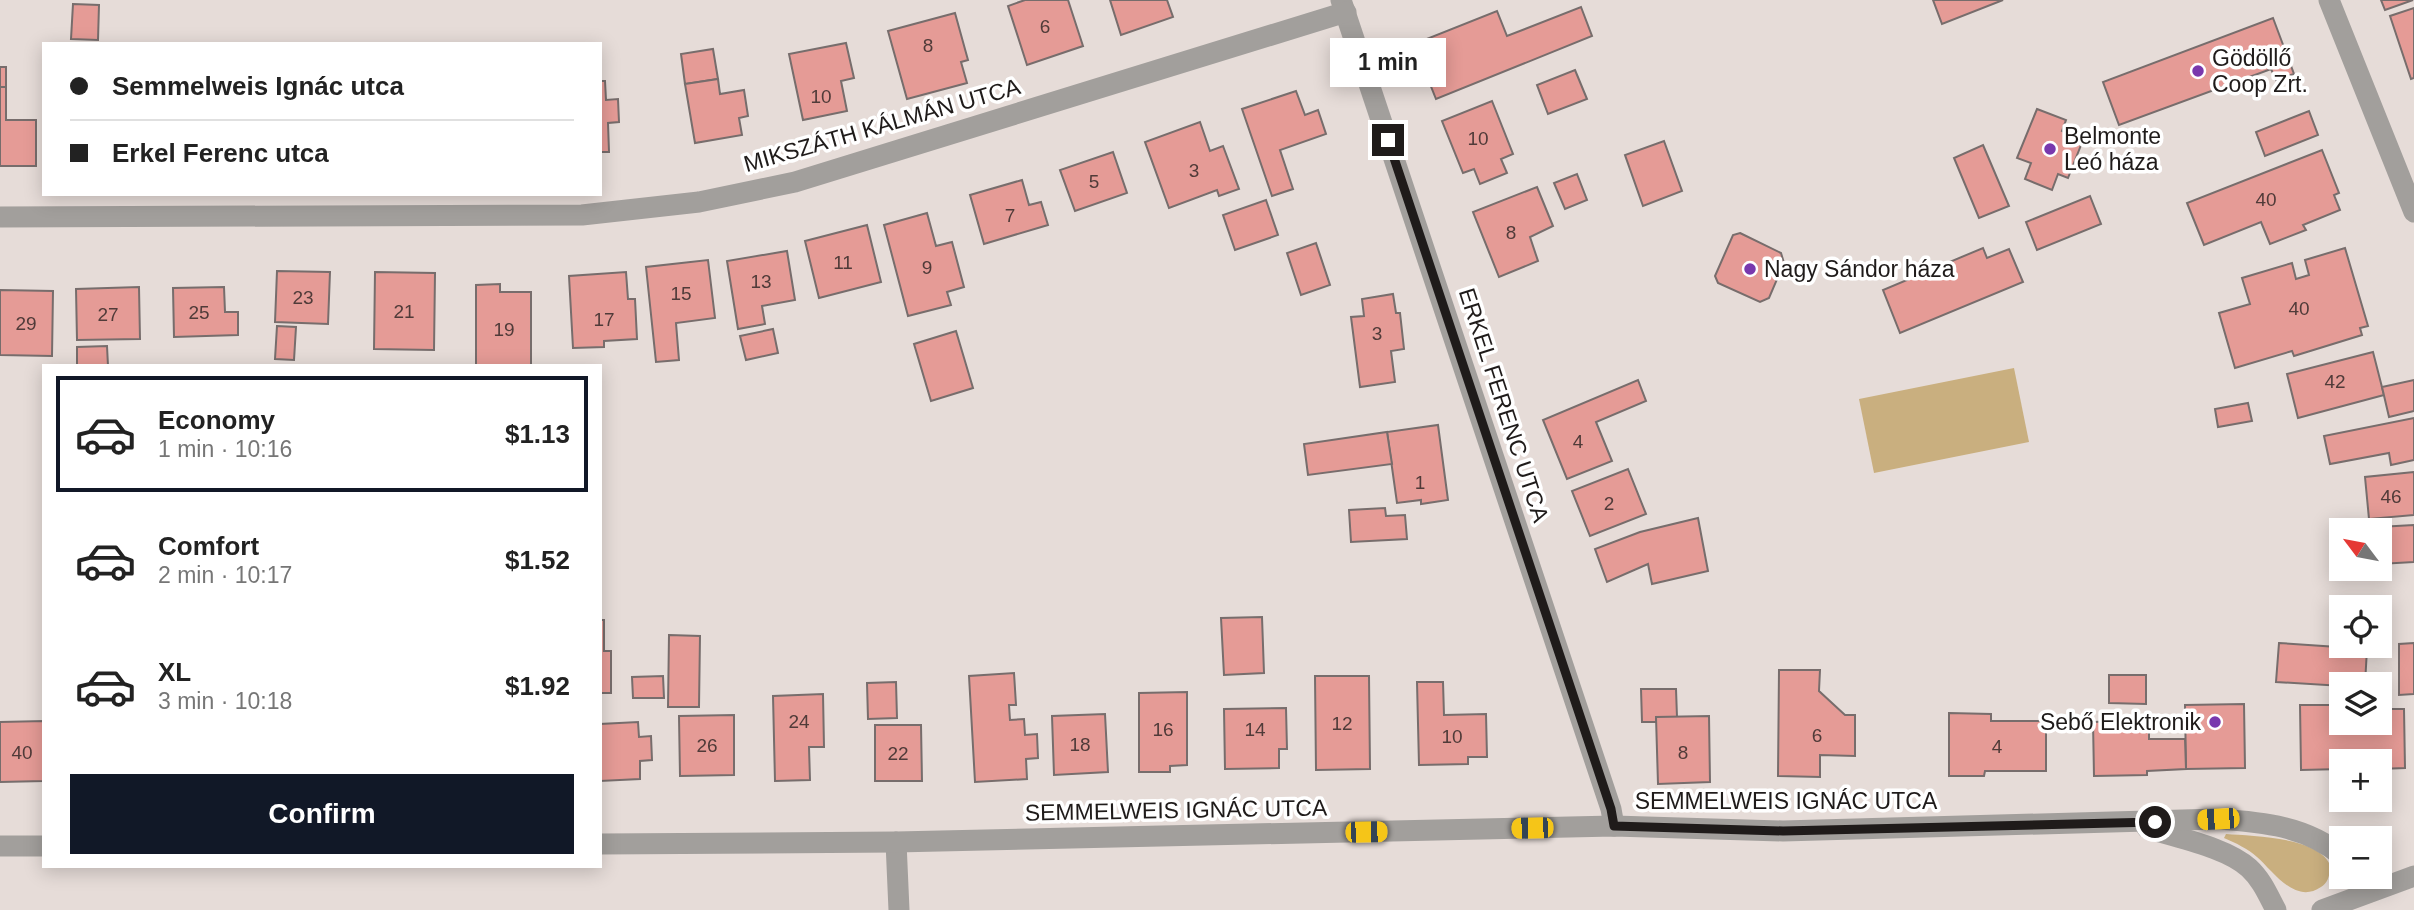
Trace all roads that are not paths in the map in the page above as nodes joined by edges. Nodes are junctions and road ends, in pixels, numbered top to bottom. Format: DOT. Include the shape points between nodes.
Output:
graph roads {
  1 [pos="2329,0"];
  2 [pos="1343,6"];
  3 [pos="2414,212"];
  4 [pos="0,218"];
  5 [pos="2131,823"];
  6 [pos="1614,826"];
  7 [pos="896,842"];
  8 [pos="602,844"];
  9 [pos="0,846"];
  10 [pos="42,846"];
  11 [pos="2329,846"];
  12 [pos="2414,876"];
  13 [pos="2392,880"];
  14 [pos="2353,889"];
  15 [pos="899,910"];
  16 [pos="2276,910"];
  17 [pos="2322,910"];
  1 -- 3 [label="street"];
  2 -- 4 [label="street, MIKSZÁTH KÁLMÁN UTCA" via="795,182 699,202 582,215"];
  2 -- 6 [label="street, ERKEL FERENC UTCA"];
  5 -- 6 [label="street, SEMMELWEIS IGNÁC UTCA" via="1783,831"];
  5 -- 11 [label="street, SEMMELWEIS IGNÁC UTCA" via="2256,822 2305,833"];
  5 -- 16 [label="street, SEMMELWEIS IGNÁC UTCA" via="2242,862 2264,886"];
  6 -- 7 [label="street, SEMMELWEIS IGNÁC UTCA"];
  7 -- 8 [label="street, SEMMELWEIS IGNÁC UTCA"];
  7 -- 15 [label="street"];
  9 -- 10 [label="street"];
  12 -- 13 [label="street"];
  14 -- 17 [label="street"];
}
